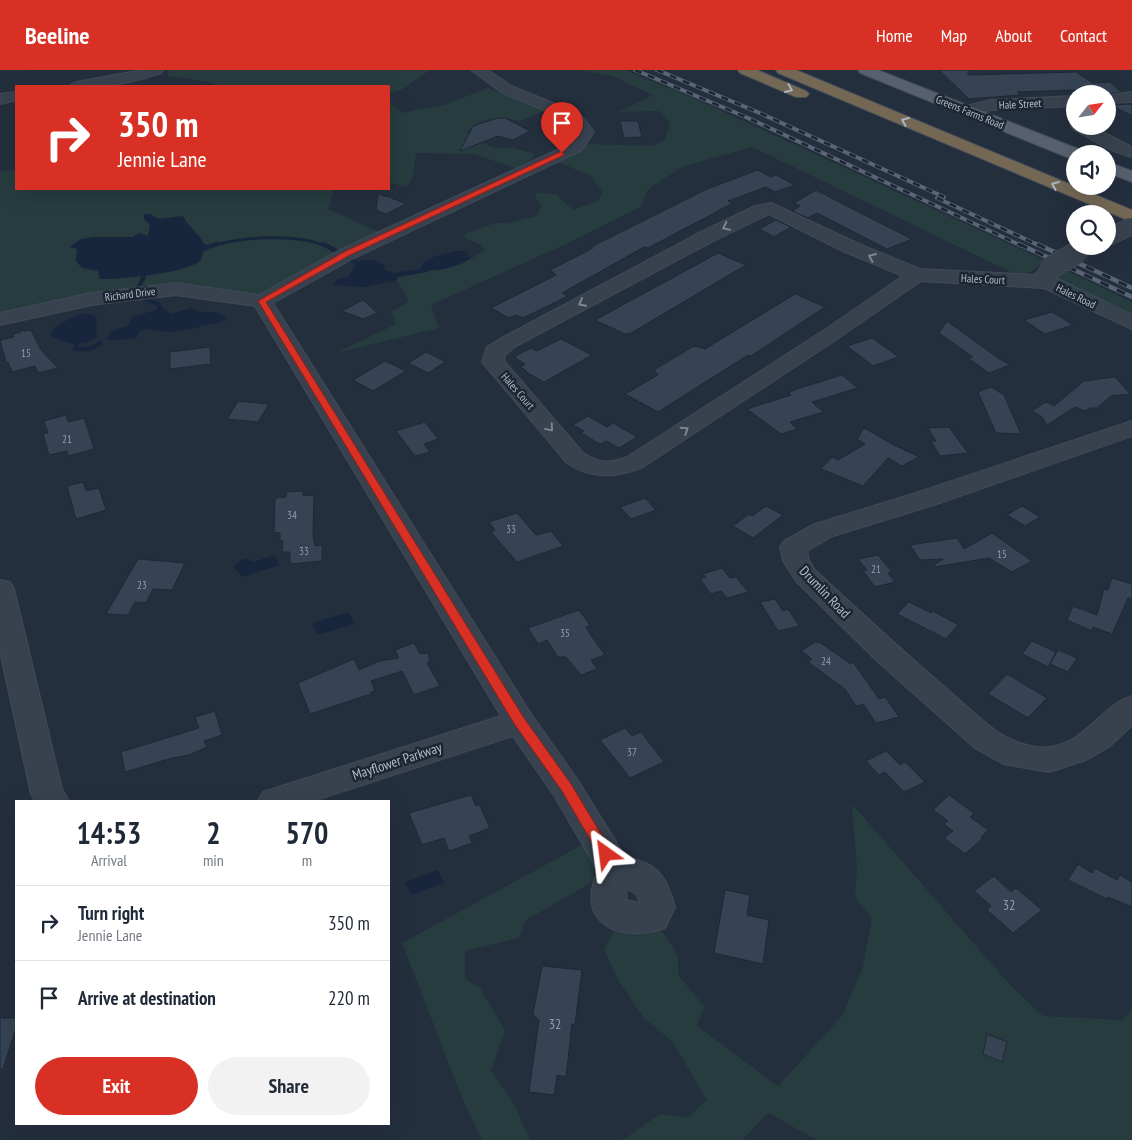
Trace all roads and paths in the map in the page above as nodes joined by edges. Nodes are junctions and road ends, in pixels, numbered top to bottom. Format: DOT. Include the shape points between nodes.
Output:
graph roads {
  1 [pos="156,70"];
  2 [pos="478,70"];
  3 [pos="744,70"];
  4 [pos="783,70"];
  5 [pos="865,70"];
  6 [pos="83,85"];
  7 [pos="15,96"];
  8 [pos="1132,97"];
  9 [pos="1116,98"];
  10 [pos="0,99"];
  11 [pos="1066,102"];
  12 [pos="1040,103"];
  13 [pos="966,110"];
  14 [pos="1066,118"];
  15 [pos="1095,135"];
  16 [pos="906,139"];
  17 [pos="1066,150"];
  18 [pos="1132,152"];
  19 [pos="1116,170"];
  20 [pos="1132,177"];
  21 [pos="1132,217"];
  22 [pos="1132,226"];
  23 [pos="1116,230"];
  24 [pos="1116,233"];
  25 [pos="1132,237"];
  26 [pos="1076,255"];
  27 [pos="917,275"];
  28 [pos="1049,275"];
  29 [pos="262,301"];
  30 [pos="0,319"];
  31 [pos="1132,323"];
  32 [pos="1132,428"];
  33 [pos="0,589"];
  34 [pos="1132,707"];
  35 [pos="520,722"];
  36 [pos="52,800"];
  37 [pos="277,800"];
  38 [pos="616,870"];
  1 -- 6 [label="street" via="136,77"];
  2 -- 29 [label="street" via="506,89 574,117 586,132 576,147 347,254"];
  3 -- 16 [label="highway, one-way"];
  21 -- 4 [label="highway, one-way"];
  5 -- 13 [label="main road, Greens Farms Road"];
  7 -- 10 [label="street"];
  8 -- 9 [label="street"];
  11 -- 12 [label="street, Hale Street"];
  12 -- 13 [label="street, Hale Street" via="991,105"];
  12 -- 14 [label="street"];
  13 -- 17 [label="main road, Greens Farms Road"];
  15 -- 18 [label="street"];
  19 -- 20 [label="main road"];
  22 -- 24 [label="street, bridge"];
  23 -- 25 [label="highway"];
  26 -- 28 [label="street, Hales Road, bridge"];
  27 -- 27 [label="street, Hales Court, one-way" via="852,248 781,212 771,208 761,210 507,343 495,352 493,362 575,458 586,466 603,470 620,468 635,462 705,417"];
  27 -- 28 [label="street, Hales Court"];
  28 -- 31 [label="street, Hales Road"];
  29 -- 30 [label="street, Richard Drive" via="176,288 91,299"];
  29 -- 35 [label="street"];
  32 -- 34 [label="street, Drumlin Road" via="824,530 793,547 796,561 805,575 881,649 986,740 1015,755 1049,760 1075,751 1098,739"];
  33 -- 36 [label="street" via="47,794"];
  35 -- 37 [label="street, Mayflower Parkway"];
  35 -- 38 [label="street" via="566,788"];
}
